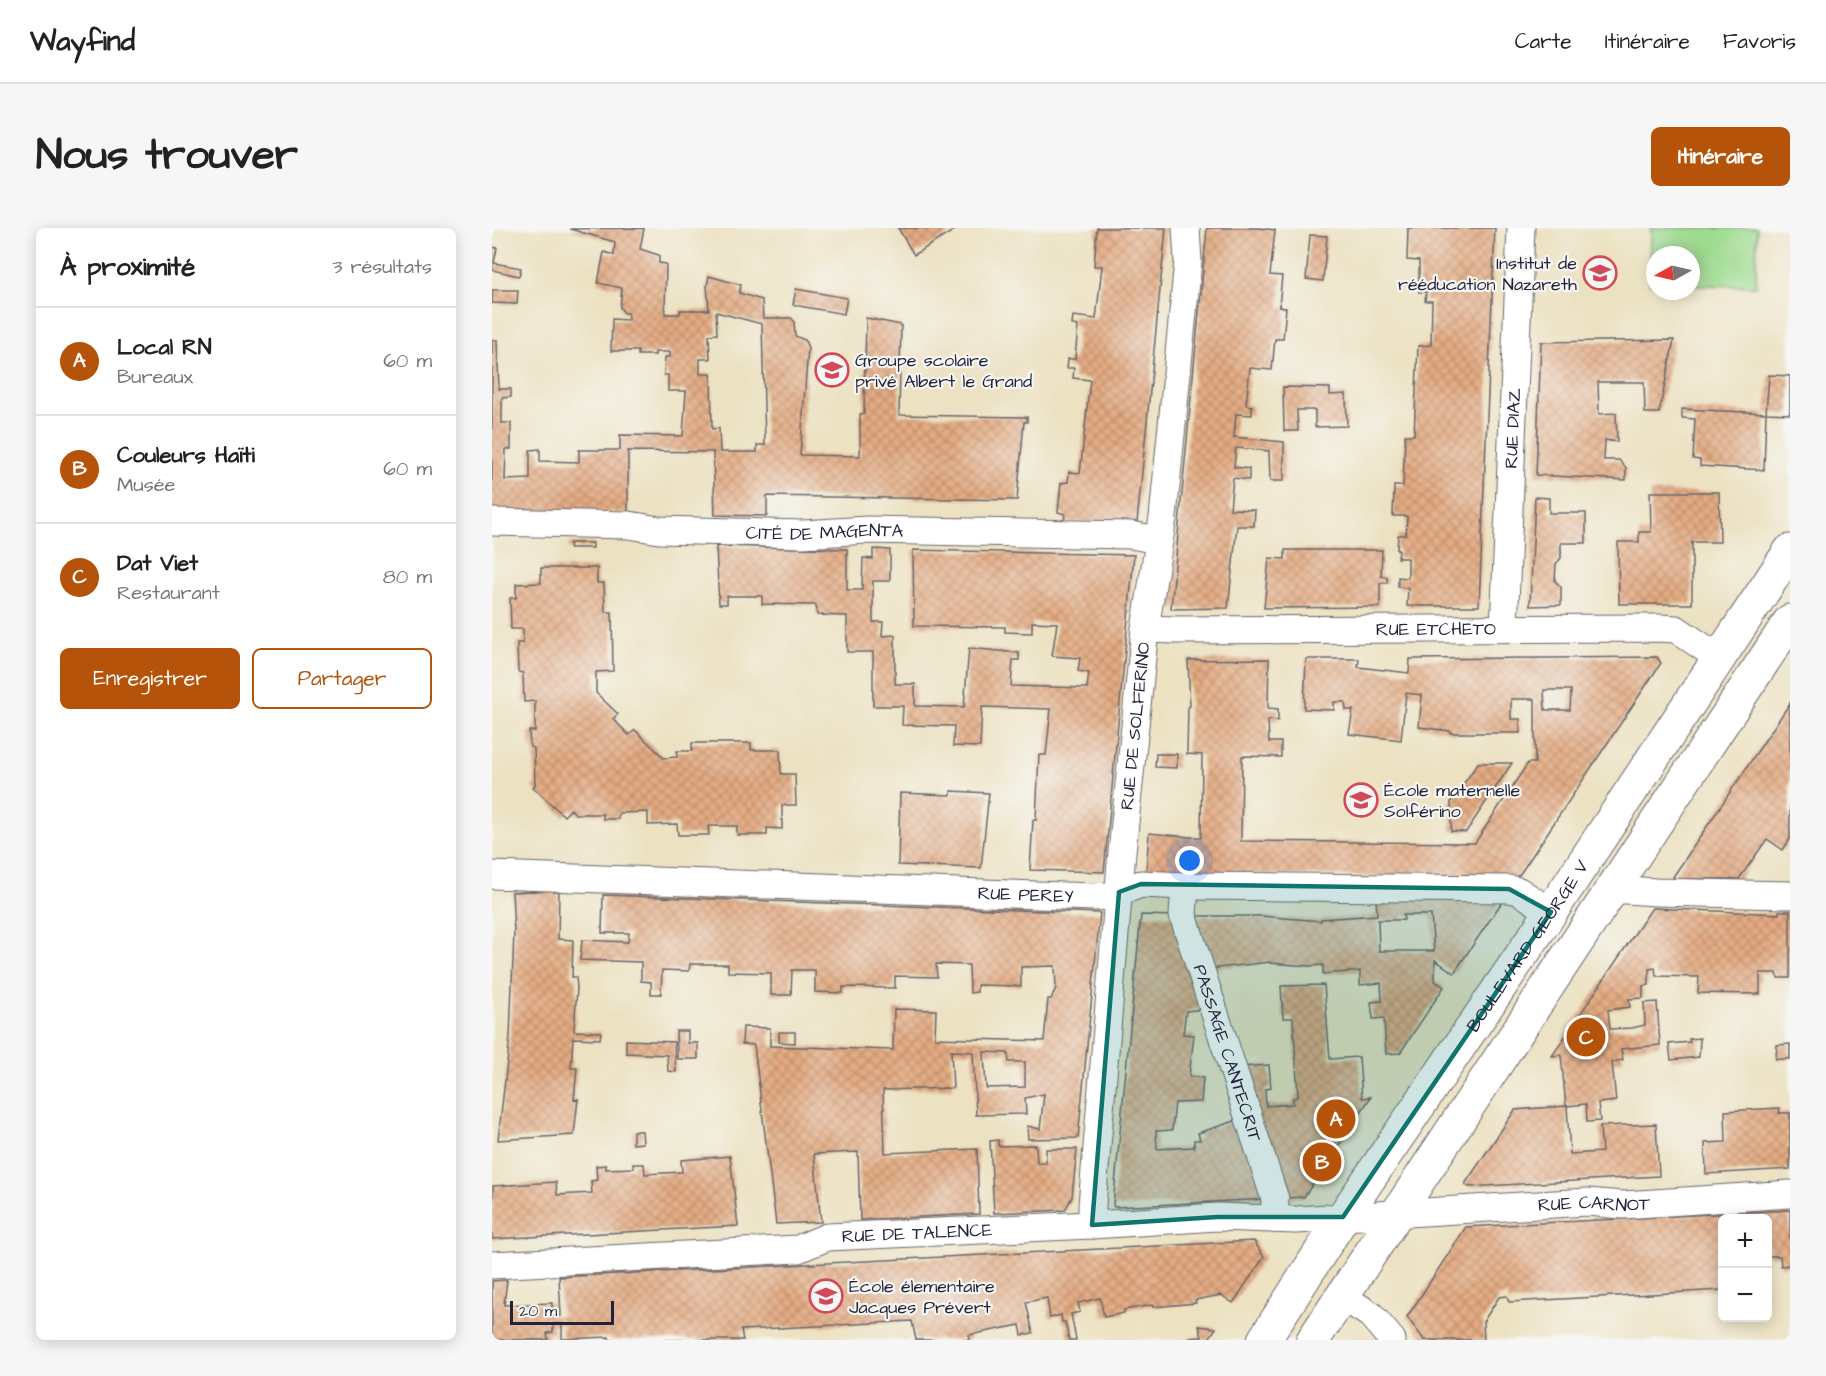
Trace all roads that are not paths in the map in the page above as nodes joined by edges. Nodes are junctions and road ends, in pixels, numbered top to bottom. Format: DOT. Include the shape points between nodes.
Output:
graph roads {
  1 [pos="1186,228"];
  2 [pos="1521,228"];
  3 [pos="492,522"];
  4 [pos="1158,540"];
  5 [pos="1790,551"];
  6 [pos="1504,628"];
  7 [pos="1144,629"];
  8 [pos="1786,633"];
  9 [pos="1719,658"];
  10 [pos="492,875"];
  11 [pos="1185,886"];
  12 [pos="1611,889"];
  13 [pos="1119,892"];
  14 [pos="1790,895"];
  15 [pos="1551,912"];
  16 [pos="1790,1194"];
  17 [pos="1398,1214"];
  18 [pos="1343,1217"];
  19 [pos="1274,1219"];
  20 [pos="1092,1225"];
  21 [pos="492,1265"];
  22 [pos="1343,1297"];
  23 [pos="1264,1340"];
  24 [pos="1313,1340"];
  25 [pos="1392,1340"];
  1 -- 4 [label="street, RUE DE SOLFERINO" via="1188,261"];
  2 -- 6 [label="street, RUE DIAZ"];
  3 -- 4 [label="street, CITÉ DE MAGENTA" via="771,534 867,530 1131,535"];
  4 -- 7 [label="street, RUE DE SOLFERINO"];
  5 -- 9 [label="main road, BOULEVARD GEORGE V"];
  6 -- 7 [label="street, RUE ETCHETO"];
  6 -- 9 [label="street, RUE ETCHETO" via="1676,629"];
  7 -- 13 [label="street, RUE DE SOLFERINO"];
  8 -- 12 [label="main road, BOULEVARD GEORGE V"];
  9 -- 15 [label="main road, BOULEVARD GEORGE V"];
  10 -- 13 [label="street, RUE PEREY" via="1094,897"];
  11 -- 13 [label="street, RUE PEREY" via="1142,884"];
  11 -- 15 [label="street, RUE PEREY" via="1509,889 1519,891"];
  11 -- 19 [label="street, PASSAGE CANTECRIT" via="1183,915 1275,1199"];
  12 -- 14 [label="street"];
  12 -- 17 [label="main road, BOULEVARD GEORGE V"];
  13 -- 20 [label="street, RUE DE SOLFERINO"];
  15 -- 18 [label="main road, BOULEVARD GEORGE V"];
  16 -- 17 [label="street, RUE CARNOT"];
  17 -- 18 [label="street, RUE CARNOT"];
  17 -- 22 [label="main road, BOULEVARD GEORGE V"];
  18 -- 19 [label="street, RUE DE TALENCE"];
  18 -- 23 [label="main road, BOULEVARD GEORGE V"];
  19 -- 20 [label="street, RUE DE TALENCE" via="1217,1217"];
  20 -- 21 [label="street, RUE DE TALENCE" via="827,1237 798,1249"];
  22 -- 24 [label="main road, BOULEVARD GEORGE V"];
  22 -- 25 [label="street" via="1371,1315"];
}
